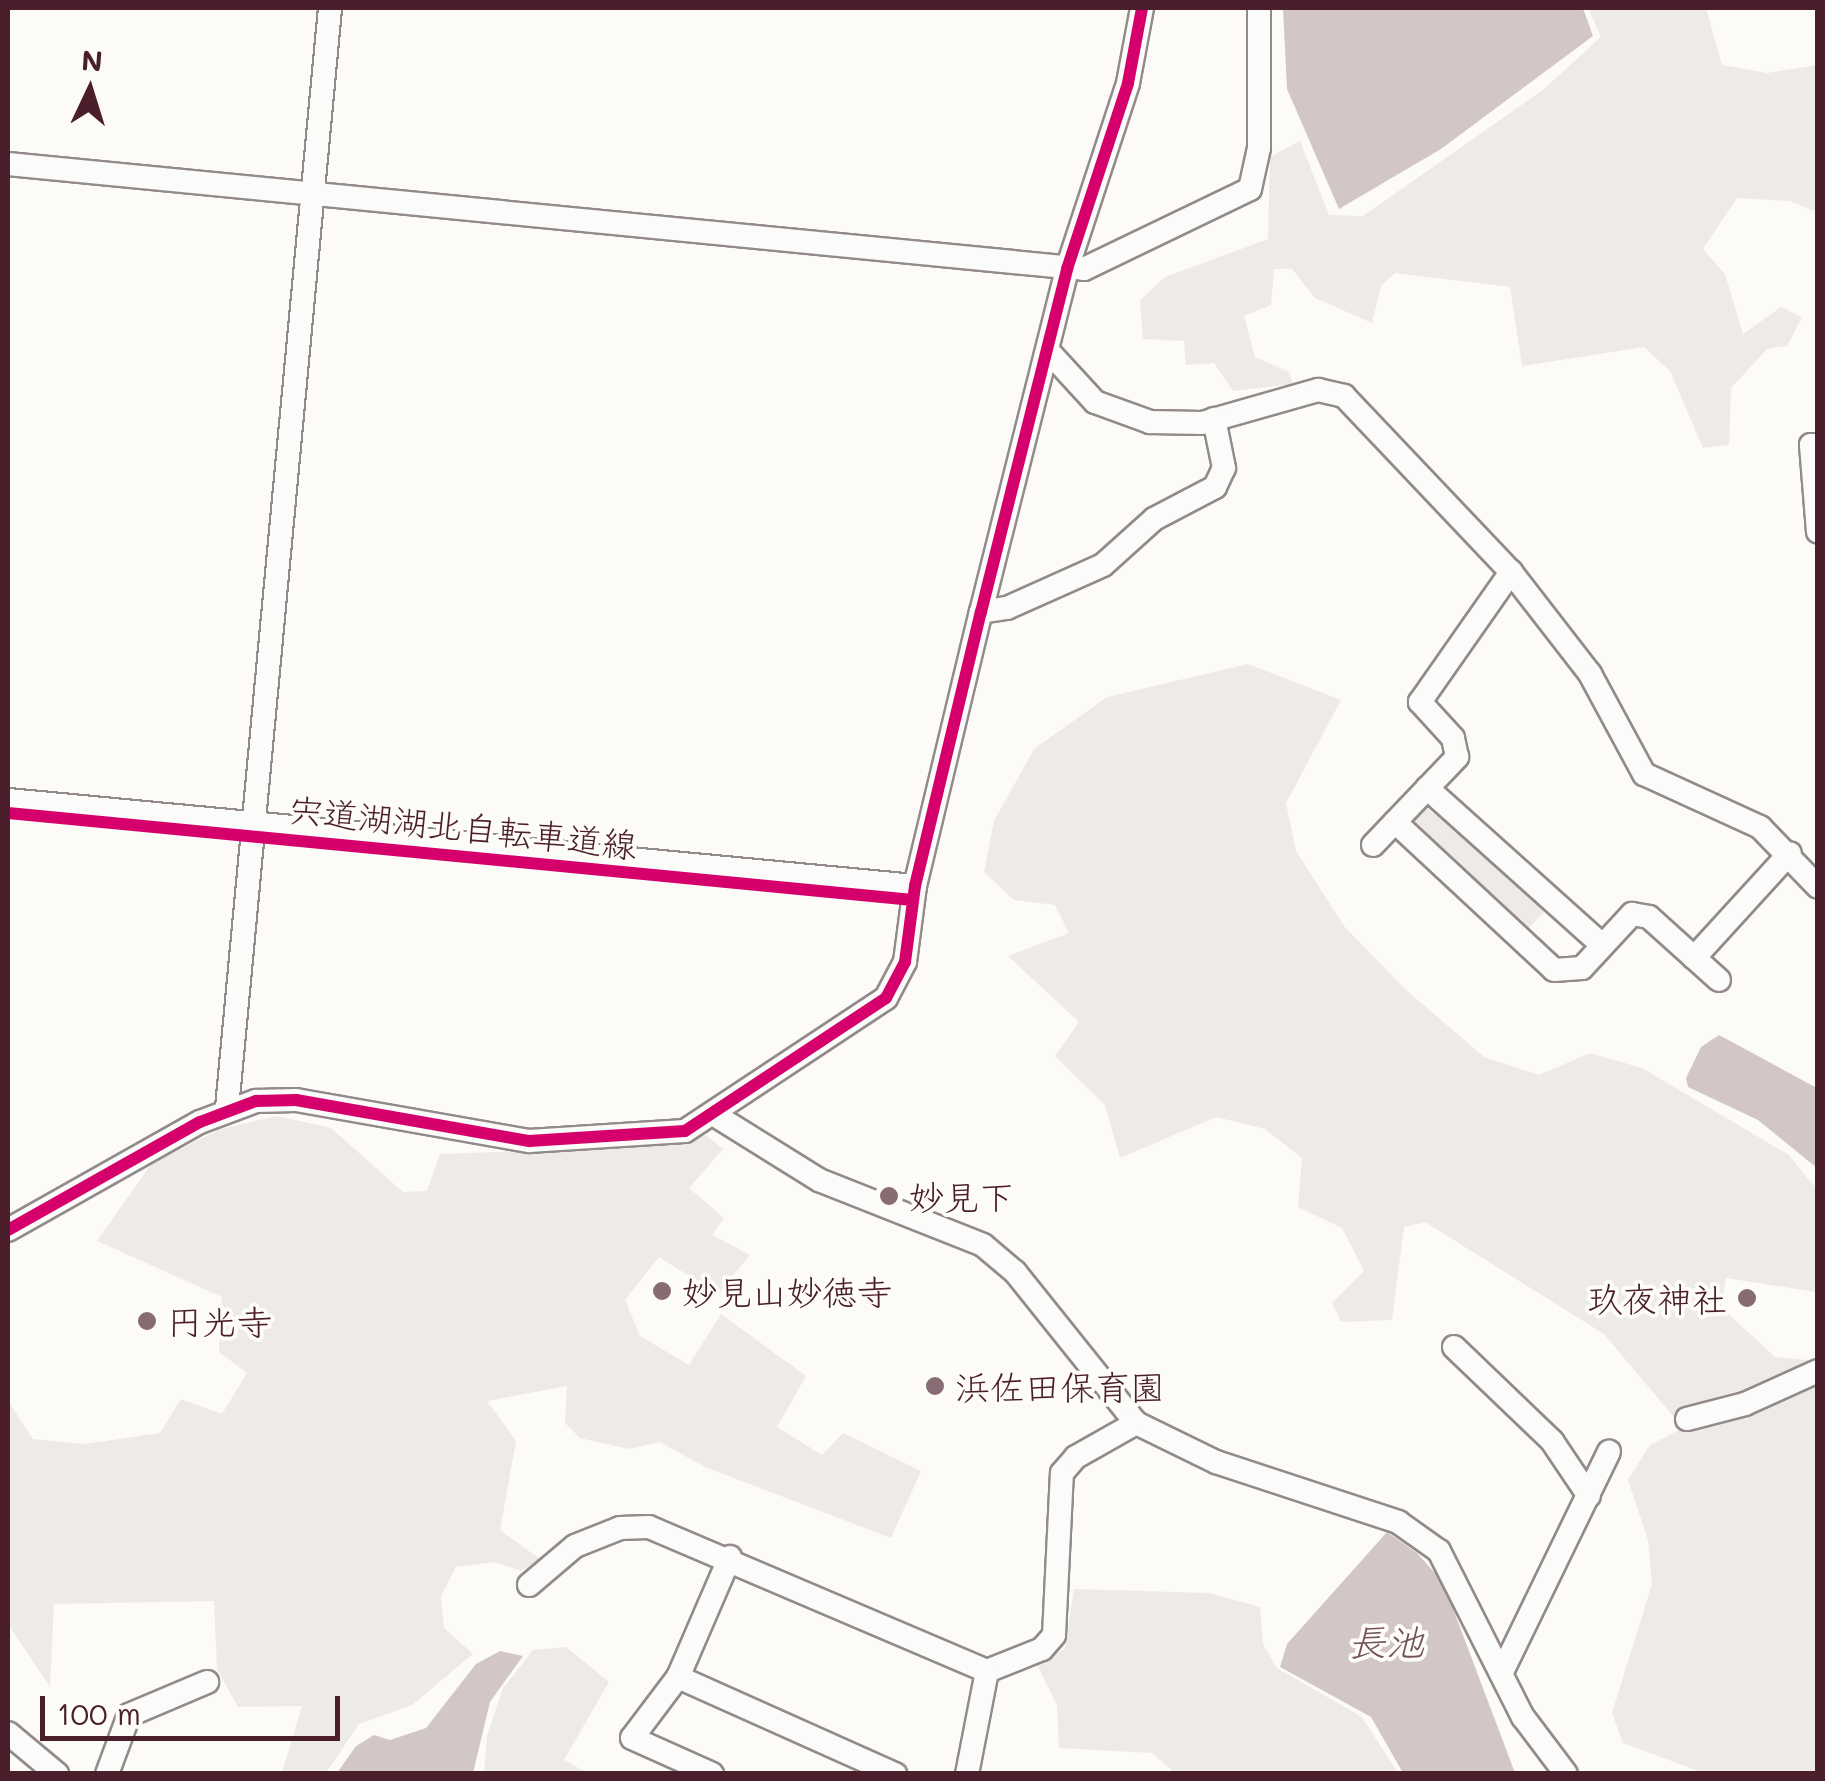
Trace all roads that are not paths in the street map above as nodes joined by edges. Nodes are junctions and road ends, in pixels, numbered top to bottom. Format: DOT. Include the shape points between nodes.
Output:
graph roads {
  1 [pos="330,8"];
  2 [pos="1142,8"];
  3 [pos="1259,8"];
  4 [pos="8,164"];
  5 [pos="313,194"];
  6 [pos="1067,269"];
  7 [pos="1049,352"];
  8 [pos="1214,420"];
  9 [pos="1818,444"];
  10 [pos="1818,532"];
  11 [pos="1510,572"];
  12 [pos="980,612"];
  13 [pos="1426,788"];
  14 [pos="8,800"];
  15 [pos="1395,822"];
  16 [pos="254,823"];
  17 [pos="1373,845"];
  18 [pos="1802,855"];
  19 [pos="915,886"];
  20 [pos="1818,886"];
  21 [pos="1601,944"];
  22 [pos="1694,958"];
  23 [pos="1720,980"];
  24 [pos="227,1108"];
  25 [pos="713,1114"];
  26 [pos="8,1230"];
  27 [pos="1454,1347"];
  28 [pos="1818,1370"];
  29 [pos="1686,1419"];
  30 [pos="1136,1422"];
  31 [pos="1609,1452"];
  32 [pos="1589,1496"];
  33 [pos="730,1557"];
  34 [pos="529,1585"];
  35 [pos="986,1671"];
  36 [pos="1502,1672"];
  37 [pos="678,1678"];
  38 [pos="206,1682"];
  39 [pos="8,1733"];
  40 [pos="57,1774"];
  41 [pos="106,1774"];
  42 [pos="712,1774"];
  43 [pos="895,1774"];
  44 [pos="967,1774"];
  45 [pos="1566,1774"];
  1 -- 5 [label="street"];
  2 -- 6 [label="street" via="1128,83"];
  3 -- 6 [label="street" via="1259,148 1250,189 1084,269"];
  4 -- 5 [label="street"];
  5 -- 6 [label="street"];
  5 -- 16 [label="street"];
  6 -- 7 [label="street"];
  7 -- 8 [label="street" via="1095,402 1130,417 1178,426"];
  7 -- 12 [label="street"];
  8 -- 11 [label="street" via="1318,390 1344,396"];
  8 -- 12 [label="street" via="1224,468 1215,486 1154,519 1103,564 1025,600"];
  9 -- 10 [label="street" via="1811,445"];
  11 -- 13 [label="street" via="1420,702 1459,750"];
  11 -- 18 [label="street" via="1590,674 1644,774 1723,804"];
  12 -- 19 [label="street"];
  13 -- 15 [label="street"];
  13 -- 21 [label="street"];
  14 -- 16 [label="street"];
  15 -- 17 [label="street"];
  15 -- 21 [label="street" via="1554,970 1582,968"];
  16 -- 19 [label="street"];
  16 -- 24 [label="street"];
  18 -- 20 [label="street"];
  18 -- 22 [label="street"];
  19 -- 25 [label="street" via="905,962 886,998"];
  21 -- 22 [label="street" via="1624,916 1641,915"];
  22 -- 23 [label="street"];
  24 -- 25 [label="street" via="296,1100 528,1142 636,1139 685,1131"];
  24 -- 26 [label="street"];
  25 -- 30 [label="street" via="819,1180 983,1245 1015,1272"];
  27 -- 32 [label="street" via="1552,1441"];
  28 -- 29 [label="street" via="1745,1404"];
  30 -- 35 [label="street" via="1066,1463 1062,1473 1054,1636 1042,1649"];
  30 -- 36 [label="street" via="1198,1456 1410,1530 1450,1566"];
  31 -- 32 [label="street"];
  32 -- 36 [label="street"];
  33 -- 34 [label="street" via="667,1530 620,1528 575,1546"];
  33 -- 35 [label="street"];
  33 -- 37 [label="street"];
  35 -- 44 [label="street"];
  36 -- 45 [label="street" via="1523,1717"];
  37 -- 42 [label="street" via="632,1738"];
  37 -- 43 [label="street"];
  38 -- 41 [label="street" via="129,1715"];
  39 -- 40 [label="street"];
}
